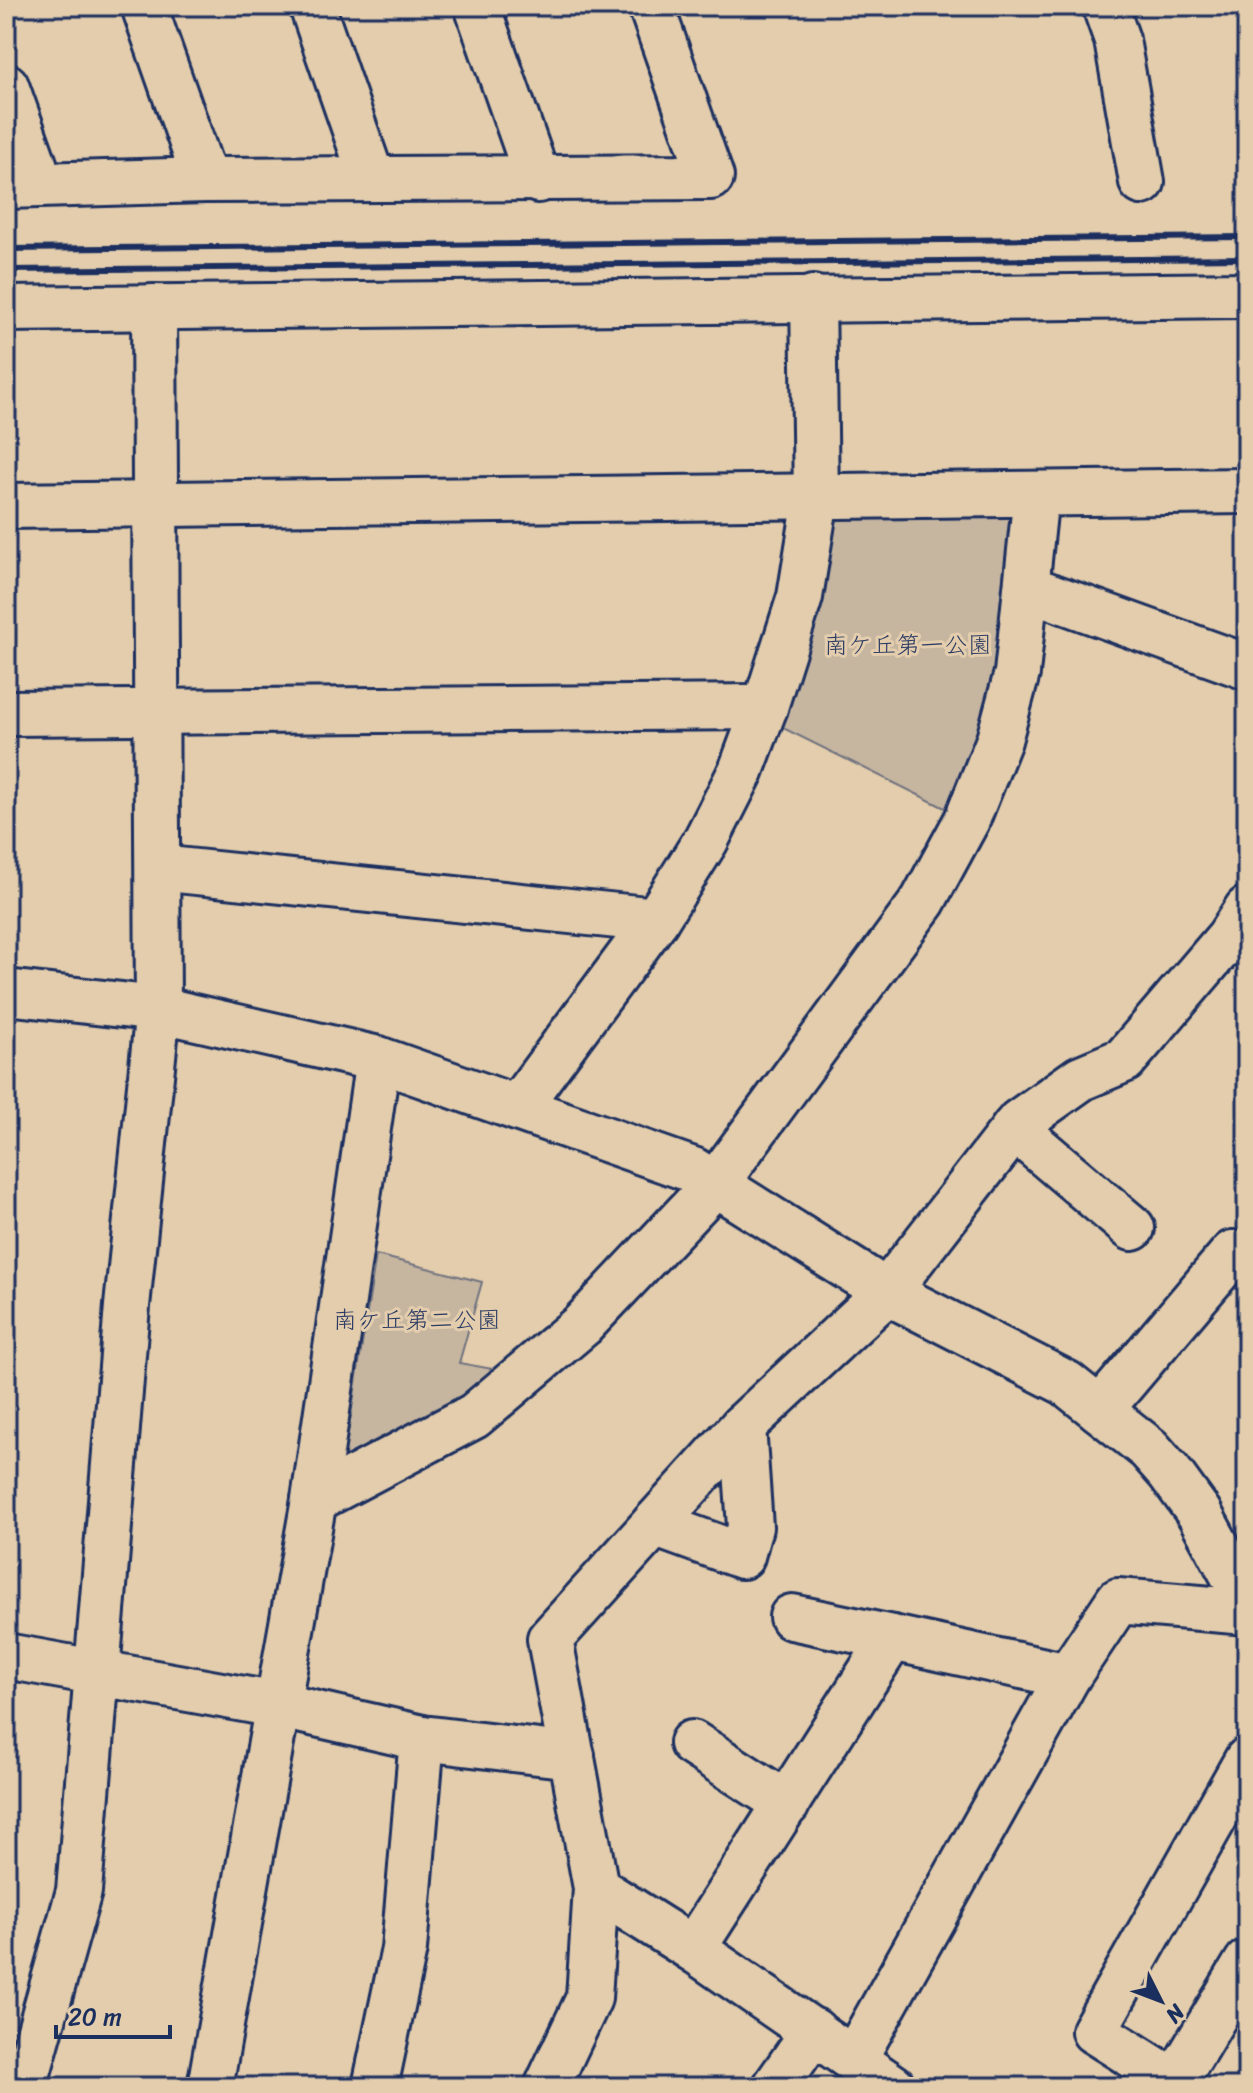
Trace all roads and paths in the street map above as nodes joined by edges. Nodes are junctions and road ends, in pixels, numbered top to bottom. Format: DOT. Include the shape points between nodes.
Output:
graph roads {
  1 [pos="144,6"];
  2 [pos="312,6"];
  3 [pos="477,6"];
  4 [pos="651,6"];
  5 [pos="1105,6"];
  6 [pos="6,86"];
  7 [pos="372,179"];
  8 [pos="205,180"];
  9 [pos="538,180"];
  10 [pos="1142,182"];
  11 [pos="23,185"];
  12 [pos="1247,295"];
  13 [pos="813,298"];
  14 [pos="154,307"];
  15 [pos="6,309"];
  16 [pos="1247,491"];
  17 [pos="1036,494"];
  18 [pos="816,498"];
  19 [pos="157,504"];
  20 [pos="6,506"];
  21 [pos="1028,588"];
  22 [pos="1247,667"];
  23 [pos="765,707"];
  24 [pos="157,711"];
  25 [pos="6,713"];
  26 [pos="158,868"];
  27 [pos="1247,909"];
  28 [pos="656,920"];
  29 [pos="6,992"];
  30 [pos="158,1009"];
  31 [pos="378,1059"];
  32 [pos="519,1105"];
  33 [pos="1014,1128"];
  34 [pos="716,1183"];
  35 [pos="1132,1228"];
  36 [pos="1233,1253"];
  37 [pos="887,1292"];
  38 [pos="1100,1410"];
  39 [pos="743,1426"];
  40 [pos="314,1500"];
  41 [pos="654,1524"];
  42 [pos="1247,1601"];
  43 [pos="1247,1612"];
  44 [pos="792,1617"];
  45 [pos="892,1638"];
  46 [pos="6,1656"];
  47 [pos="98,1672"];
  48 [pos="1068,1676"];
  49 [pos="277,1705"];
  50 [pos="422,1738"];
  51 [pos="692,1743"];
  52 [pos="572,1756"];
  53 [pos="1247,1760"];
  54 [pos="787,1804"];
  55 [pos="596,1888"];
  56 [pos="693,1949"];
  57 [pos="1247,1962"];
  58 [pos="814,2031"];
  59 [pos="854,2059"];
  60 [pos="24,2087"];
  61 [pos="210,2087"];
  62 [pos="375,2087"];
  63 [pos="547,2087"];
  64 [pos="775,2087"];
  65 [pos="893,2087"];
  1 -- 8 [label="street"];
  2 -- 7 [label="street"];
  3 -- 9 [label="street"];
  4 -- 9 [label="street" via="711,177"];
  5 -- 10 [label="street" via="1117,40"];
  6 -- 11 [label="street"];
  7 -- 8 [label="street"];
  7 -- 9 [label="street"];
  8 -- 11 [label="street"];
  12 -- 13 [label="street"];
  13 -- 14 [label="street"];
  13 -- 18 [label="street"];
  14 -- 15 [label="street"];
  14 -- 19 [label="street"];
  16 -- 17 [label="street"];
  17 -- 18 [label="street"];
  17 -- 21 [label="street"];
  18 -- 19 [label="street"];
  18 -- 23 [label="street" via="800,597"];
  19 -- 20 [label="street"];
  19 -- 24 [label="street"];
  21 -- 22 [label="street"];
  21 -- 34 [label="street" via="1017,673 999,740 967,820 923,901"];
  23 -- 24 [label="street"];
  23 -- 28 [label="street" via="741,771 706,840"];
  24 -- 25 [label="street"];
  24 -- 26 [label="street"];
  26 -- 28 [label="street"];
  26 -- 30 [label="street"];
  27 -- 33 [label="street" via="1124,1060 1081,1078"];
  28 -- 32 [label="street"];
  29 -- 30 [label="street"];
  30 -- 31 [label="street"];
  30 -- 47 [label="street" via="127,1306"];
  31 -- 32 [label="street"];
  31 -- 40 [label="street"];
  32 -- 34 [label="street"];
  33 -- 35 [label="street"];
  33 -- 37 [label="street"];
  34 -- 37 [label="street"];
  34 -- 40 [label="street" via="582,1325 474,1416"];
  36 -- 38 [label="street"];
  37 -- 38 [label="street" via="1066,1383"];
  37 -- 39 [label="street"];
  38 -- 42 [label="street" via="1170,1473 1199,1513"];
  39 -- 41 [label="street"];
  39 -- 41 [label="street" via="750,1527 742,1556"];
  40 -- 49 [label="street"];
  41 -- 52 [label="street" via="550,1639"];
  43 -- 48 [label="street" via="1118,1601"];
  44 -- 45 [label="street"];
  45 -- 48 [label="street"];
  45 -- 54 [label="street"];
  46 -- 47 [label="street"];
  47 -- 49 [label="street"];
  47 -- 60 [label="street" via="79,1891"];
  48 -- 59 [label="street"];
  49 -- 50 [label="street"];
  49 -- 61 [label="street"];
  50 -- 52 [label="street"];
  50 -- 62 [label="street" via="404,1949"];
  51 -- 54 [label="street"];
  52 -- 55 [label="street"];
  53 -- 57 [label="street" via="1094,2031 1175,2082"];
  54 -- 56 [label="street"];
  55 -- 56 [label="street"];
  55 -- 63 [label="street" via="589,1998"];
  56 -- 58 [label="street"];
  58 -- 59 [label="street"];
  58 -- 64 [label="street"];
  59 -- 65 [label="street"];
}
